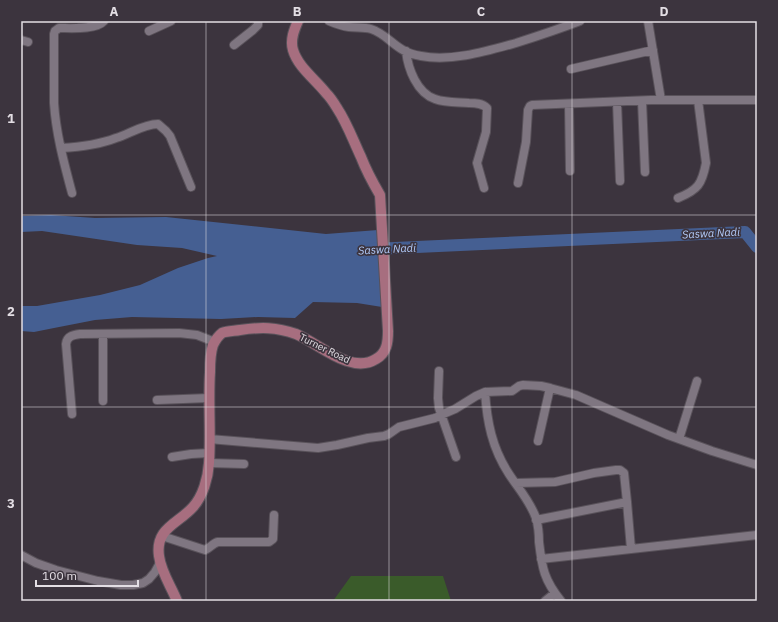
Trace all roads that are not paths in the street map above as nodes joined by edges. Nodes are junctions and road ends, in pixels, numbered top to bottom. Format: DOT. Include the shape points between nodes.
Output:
graph roads {
  1 [pos="104,21"];
  2 [pos="171,21"];
  3 [pos="258,21"];
  4 [pos="298,21"];
  5 [pos="329,21"];
  6 [pos="580,21"];
  7 [pos="648,21"];
  8 [pos="367,24"];
  9 [pos="149,31"];
  10 [pos="234,45"];
  11 [pos="653,50"];
  12 [pos="406,51"];
  13 [pos="571,69"];
  14 [pos="661,100"];
  15 [pos="698,100"];
  16 [pos="757,100"];
  17 [pos="642,101"];
  18 [pos="617,102"];
  19 [pos="568,104"];
  20 [pos="61,148"];
  21 [pos="570,171"];
  22 [pos="645,172"];
  23 [pos="620,180"];
  24 [pos="518,183"];
  25 [pos="191,187"];
  26 [pos="484,188"];
  27 [pos="72,193"];
  28 [pos="678,198"];
  29 [pos="103,334"];
  30 [pos="215,342"];
  31 [pos="439,371"];
  32 [pos="697,381"];
  33 [pos="550,388"];
  34 [pos="485,392"];
  35 [pos="209,398"];
  36 [pos="157,400"];
  37 [pos="103,401"];
  38 [pos="72,414"];
  39 [pos="441,415"];
  40 [pos="209,439"];
  41 [pos="679,439"];
  42 [pos="538,441"];
  43 [pos="172,457"];
  44 [pos="209,458"];
  45 [pos="456,458"];
  46 [pos="244,464"];
  47 [pos="757,465"];
  48 [pos="516,483"];
  49 [pos="627,502"];
  50 [pos="274,515"];
  51 [pos="536,520"];
  52 [pos="757,535"];
  53 [pos="162,536"];
  54 [pos="631,549"];
  55 [pos="21,555"];
  56 [pos="542,559"];
  57 [pos="160,564"];
  58 [pos="555,594"];
  59 [pos="177,601"];
  60 [pos="545,601"];
  61 [pos="561,601"];
  1 -- 20 [label="street" via="95,26 59,28 54,34 54,114"];
  2 -- 9 [label="street"];
  3 -- 10 [label="street" via="258,25"];
  4 -- 30 [label="main road, Turner Road" via="292,42 296,57 338,109 380,195 388,340 381,356 367,363 345,360 282,330 256,328 227,332 222,333"];
  5 -- 8 [label="street" via="343,26"];
  6 -- 12 [label="street" via="549,33 474,54 434,58"];
  7 -- 11 [label="street"];
  8 -- 12 [label="street"];
  11 -- 13 [label="street"];
  11 -- 14 [label="street"];
  12 -- 26 [label="street" via="409,68 415,81 427,95 441,101 479,104 487,108 486,132 477,163"];
  14 -- 15 [label="street"];
  14 -- 17 [label="street"];
  15 -- 16 [label="street"];
  15 -- 28 [label="street" via="706,163 702,179 694,191"];
  17 -- 18 [label="street"];
  17 -- 22 [label="street"];
  18 -- 19 [label="street"];
  18 -- 23 [label="street"];
  19 -- 21 [label="street"];
  19 -- 24 [label="street" via="530,106"];
  20 -- 25 [label="street" via="100,144 158,124 170,136"];
  20 -- 27 [label="street"];
  29 -- 30 [label="street" via="179,333 197,335"];
  29 -- 37 [label="street"];
  29 -- 38 [label="street" via="74,335 67,341"];
  30 -- 35 [label="main road" via="210,360"];
  31 -- 39 [label="street" via="438,398"];
  32 -- 41 [label="street"];
  33 -- 34 [label="street" via="523,385 512,391"];
  33 -- 41 [label="street" via="576,396"];
  33 -- 42 [label="street"];
  34 -- 39 [label="street"];
  34 -- 48 [label="street" via="491,435 498,455"];
  35 -- 36 [label="street"];
  35 -- 40 [label="main road"];
  39 -- 40 [label="street" via="399,427 384,436 318,448"];
  39 -- 45 [label="street"];
  40 -- 44 [label="main road"];
  41 -- 47 [label="street"];
  43 -- 44 [label="street" via="191,454"];
  44 -- 46 [label="street"];
  44 -- 53 [label="main road" via="207,476 195,504"];
  48 -- 49 [label="street" via="555,482 620,470 625,476"];
  48 -- 51 [label="street" via="527,499"];
  49 -- 51 [label="street"];
  49 -- 54 [label="street"];
  50 -- 53 [label="street" via="273,539 269,542 218,542 205,550"];
  51 -- 56 [label="street"];
  52 -- 54 [label="street"];
  53 -- 57 [label="main road" via="159,544"];
  54 -- 56 [label="street"];
  55 -- 57 [label="street" via="56,570 121,585 142,583 156,572"];
  56 -- 58 [label="street" via="548,583"];
  57 -- 59 [label="main road"];
  58 -- 60 [label="street"];
  58 -- 61 [label="street"];
}
